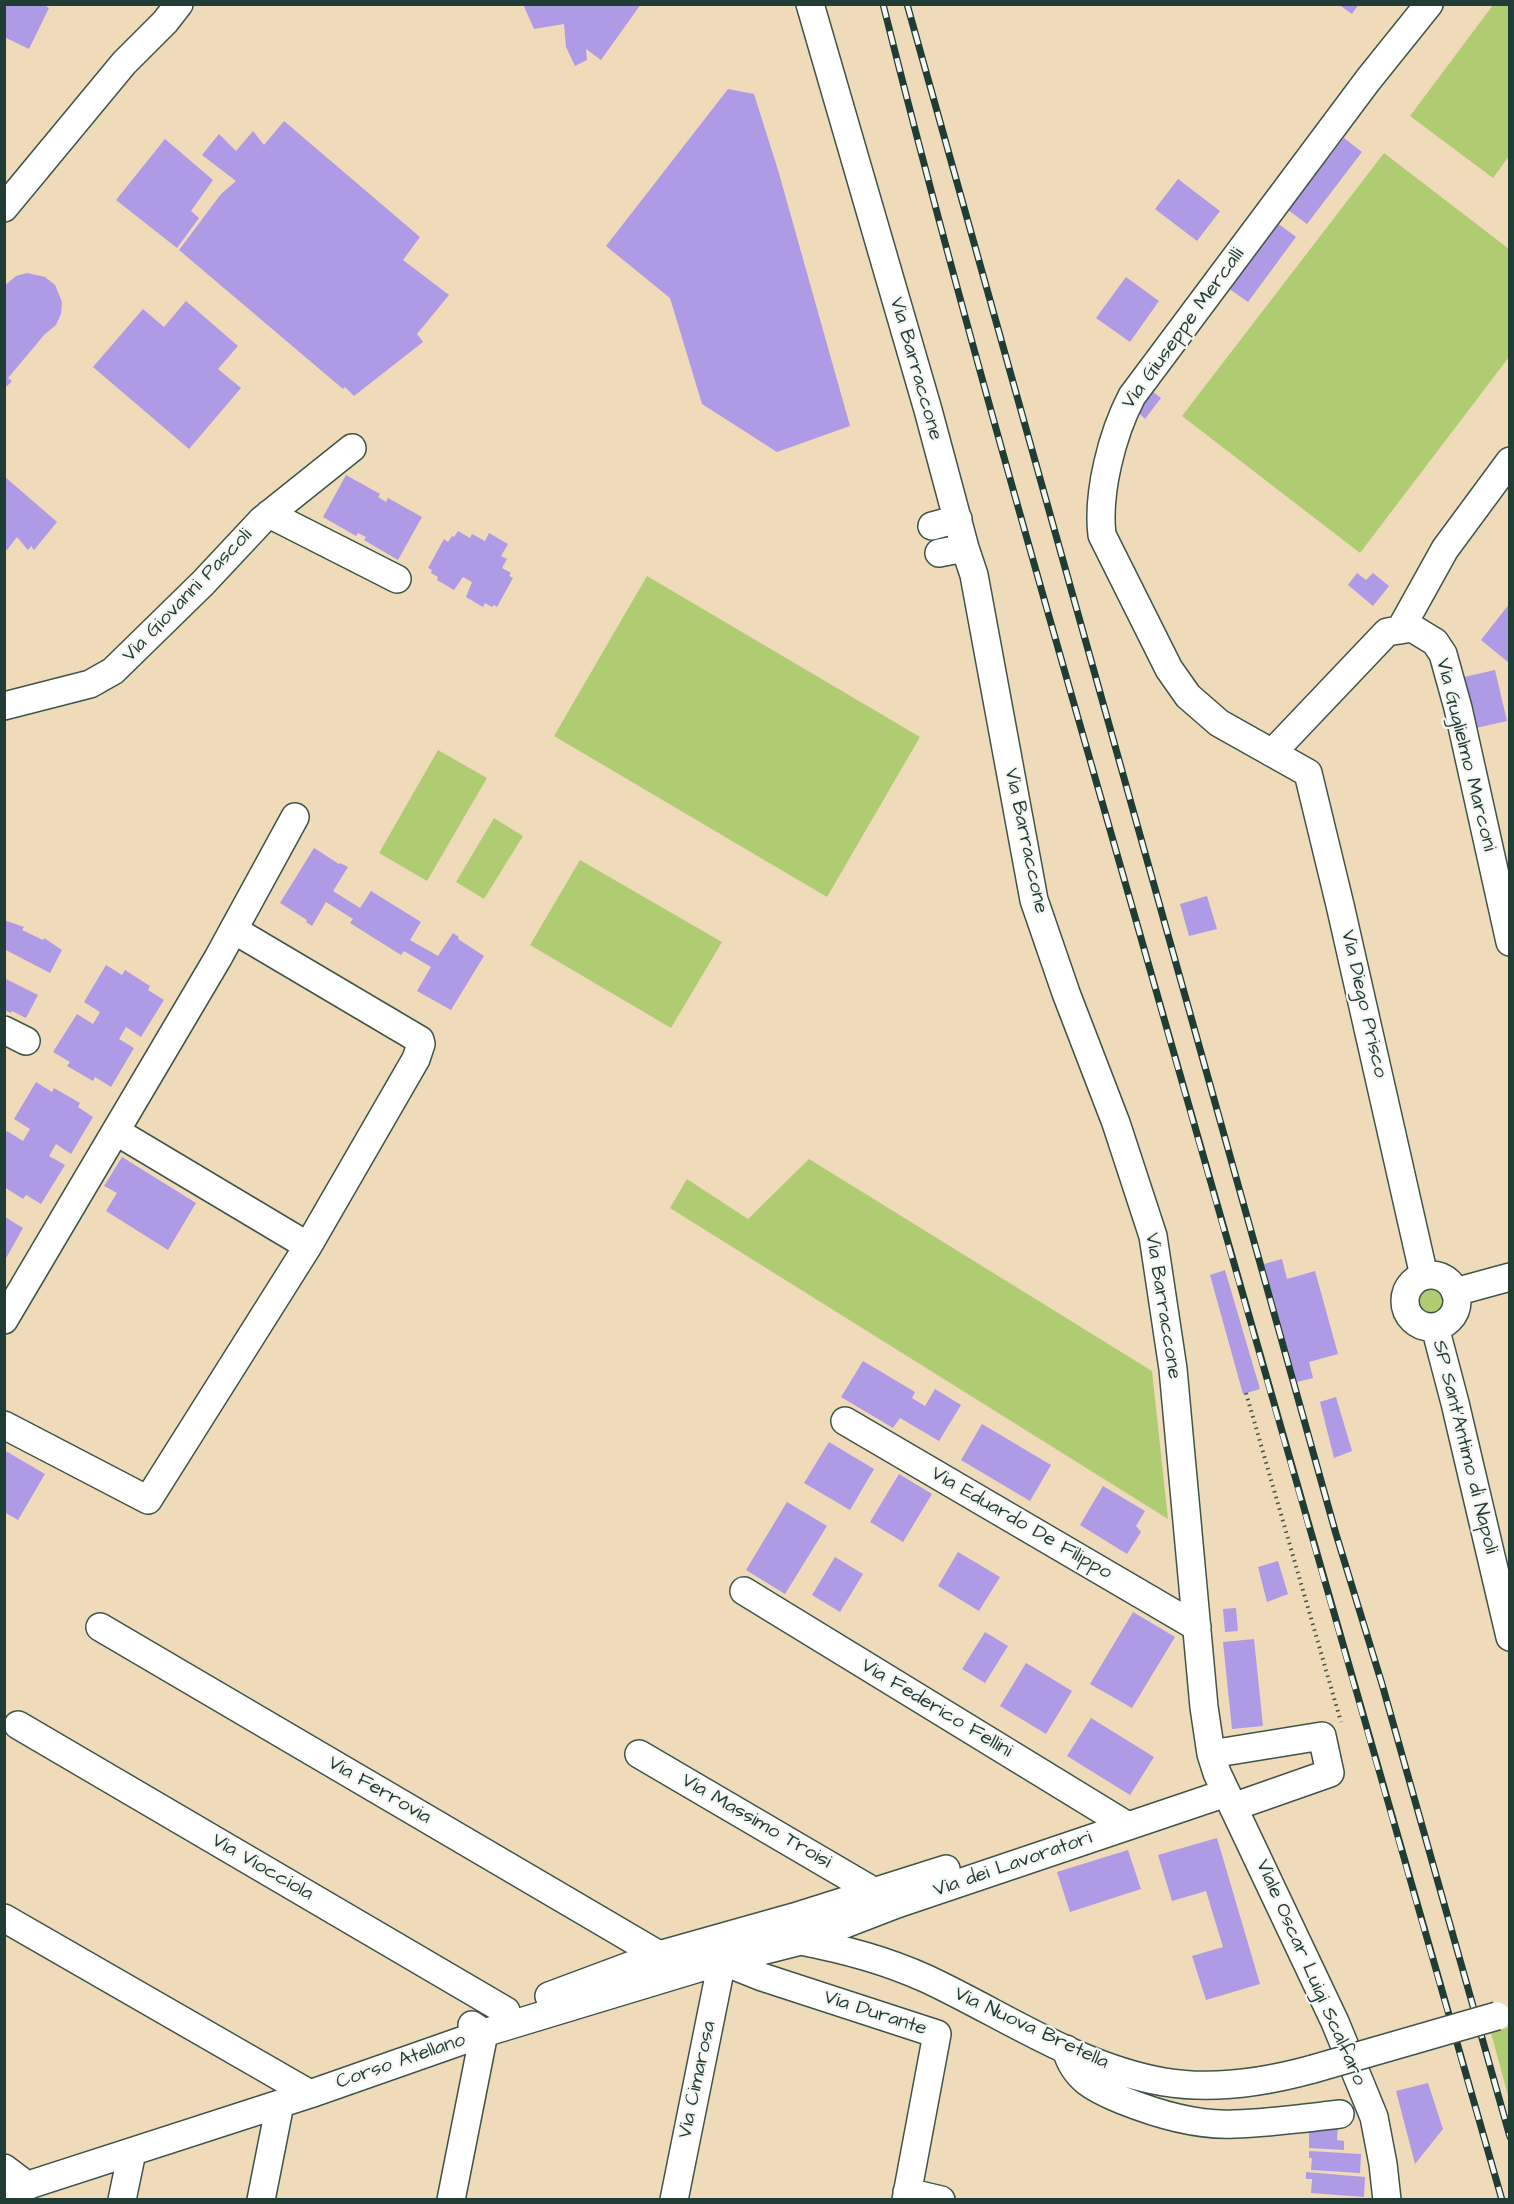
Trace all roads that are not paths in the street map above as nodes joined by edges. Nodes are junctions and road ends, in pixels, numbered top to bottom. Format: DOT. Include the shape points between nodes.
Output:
graph roads {
  1 [pos="156,4"];
  2 [pos="180,4"];
  3 [pos="810,4"];
  4 [pos="1429,4"];
  5 [pos="124,63"];
  6 [pos="9,216"];
  7 [pos="351,448"];
  8 [pos="1509,461"];
  9 [pos="269,514"];
  10 [pos="397,579"];
  11 [pos="1400,630"];
  12 [pos="4,706"];
  13 [pos="1272,753"];
  14 [pos="295,817"];
  15 [pos="234,930"];
  16 [pos="1509,942"];
  17 [pos="117,1132"];
  18 [pos="308,1246"];
  19 [pos="1424,1276"];
  20 [pos="1509,1277"];
  21 [pos="1455,1292"];
  22 [pos="4,1320"];
  23 [pos="1435,1327"];
  24 [pos="845,1421"];
  25 [pos="4,1425"];
  26 [pos="744,1591"];
  27 [pos="100,1627"];
  28 [pos="1197,1627"];
  29 [pos="1509,1637"];
  30 [pos="18,1725"];
  31 [pos="639,1754"];
  32 [pos="1210,1754"];
  33 [pos="1230,1800"];
  34 [pos="1128,1826"];
  35 [pos="1002,1869"];
  36 [pos="873,1891"];
  37 [pos="4,1918"];
  38 [pos="801,1941"];
  39 [pos="659,1955"];
  40 [pos="722,1961"];
  41 [pos="506,2011"];
  42 [pos="1503,2014"];
  43 [pos="484,2032"];
  44 [pos="1066,2049"];
  45 [pos="310,2094"];
  46 [pos="280,2104"];
  47 [pos="1340,2114"];
  48 [pos="132,2152"];
  49 [pos="4,2168"];
  50 [pos="16,2189"];
  51 [pos="906,2196"];
  52 [pos="123,2199"];
  53 [pos="261,2199"];
  54 [pos="451,2199"];
  55 [pos="674,2199"];
  56 [pos="940,2199"];
  57 [pos="1387,2199"];
  1 -- 5 [label="street"];
  2 -- 5 [label="street"];
  3 -- 28 [label="street, Via Barraccone" via="952,551 974,575 1034,900 1153,1236 1173,1370"];
  4 -- 13 [label="street, Via Giuseppe Mercalli" via="1132,396 1120,418 1101,497 1102,535 1169,669 1188,696 1219,723"];
  5 -- 6 [label="street"];
  7 -- 9 [label="street, Via Giovanni Pascoli"];
  8 -- 11 [label="street" via="1445,549"];
  9 -- 10 [label="street"];
  9 -- 12 [label="street, Via Giovanni Pascoli" via="113,671 90,684"];
  11 -- 13 [label="street" via="1387,632"];
  11 -- 16 [label="street, Via Guglielmo Marconi" via="1413,628 1435,642 1443,654"];
  13 -- 19 [label="street, Via Diego Prisco" via="1308,773"];
  14 -- 15 [label="street"];
  15 -- 17 [label="street"];
  15 -- 18 [label="street" via="422,1044"];
  17 -- 18 [label="street"];
  17 -- 22 [label="street"];
  18 -- 25 [label="street" via="147,1500"];
  19 -- 21 [label="street" via="1446,1280"];
  19 -- 23 [label="street" via="1408,1289 1405,1303 1415,1322"];
  20 -- 21 [label="street"];
  21 -- 23 [label="street" via="1454,1314"];
  23 -- 29 [label="street, SP Sant'Antimo di Napoli"];
  24 -- 28 [label="street, Via Eduardo De Filippo"];
  26 -- 34 [label="street, Via Federico Fellini"];
  27 -- 39 [label="street, Via Ferrovia"];
  28 -- 32 [label="street, Via Barraccone"];
  30 -- 41 [label="street, Via Viocciola"];
  31 -- 36 [label="street, Via Massimo Troisi"];
  32 -- 33 [label="street, Viale Oscar Luigi Scalfaro"];
  32 -- 33 [label="street, Via dei Lavoratori" via="1322,1736 1330,1773"];
  33 -- 34 [label="street, Via dei Lavoratori"];
  33 -- 57 [label="street, Viale Oscar Luigi Scalfaro" via="1335,2022 1374,2117"];
  34 -- 35 [label="street, Via dei Lavoratori"];
  35 -- 36 [label="street" via="966,1863"];
  35 -- 38 [label="street, Via dei Lavoratori"];
  36 -- 39 [label="street"];
  37 -- 45 [label="street"];
  38 -- 40 [label="street, Corso Atellano"];
  38 -- 44 [label="street, Via Nuova Bretella" via="864,1954 926,1979"];
  39 -- 41 [label="street"];
  40 -- 43 [label="street, Corso Atellano"];
  40 -- 51 [label="street, Via Durante" via="937,2034"];
  40 -- 55 [label="street, Via Cimarosa"];
  41 -- 43 [label="street" via="471,2020 476,2029"];
  42 -- 44 [label="street, Via Nuova Bretella, bridge" via="1312,2069 1228,2084 1164,2082 1100,2064"];
  43 -- 45 [label="street, Corso Atellano"];
  43 -- 54 [label="street"];
  44 -- 47 [label="street" via="1077,2073 1087,2083 1157,2113 1233,2124"];
  45 -- 46 [label="street, Corso Atellano"];
  46 -- 48 [label="street, Corso Atellano"];
  46 -- 53 [label="street"];
  48 -- 50 [label="street, Corso Atellano"];
  48 -- 52 [label="street"];
  49 -- 50 [label="street"];
  51 -- 56 [label="street"];
}
